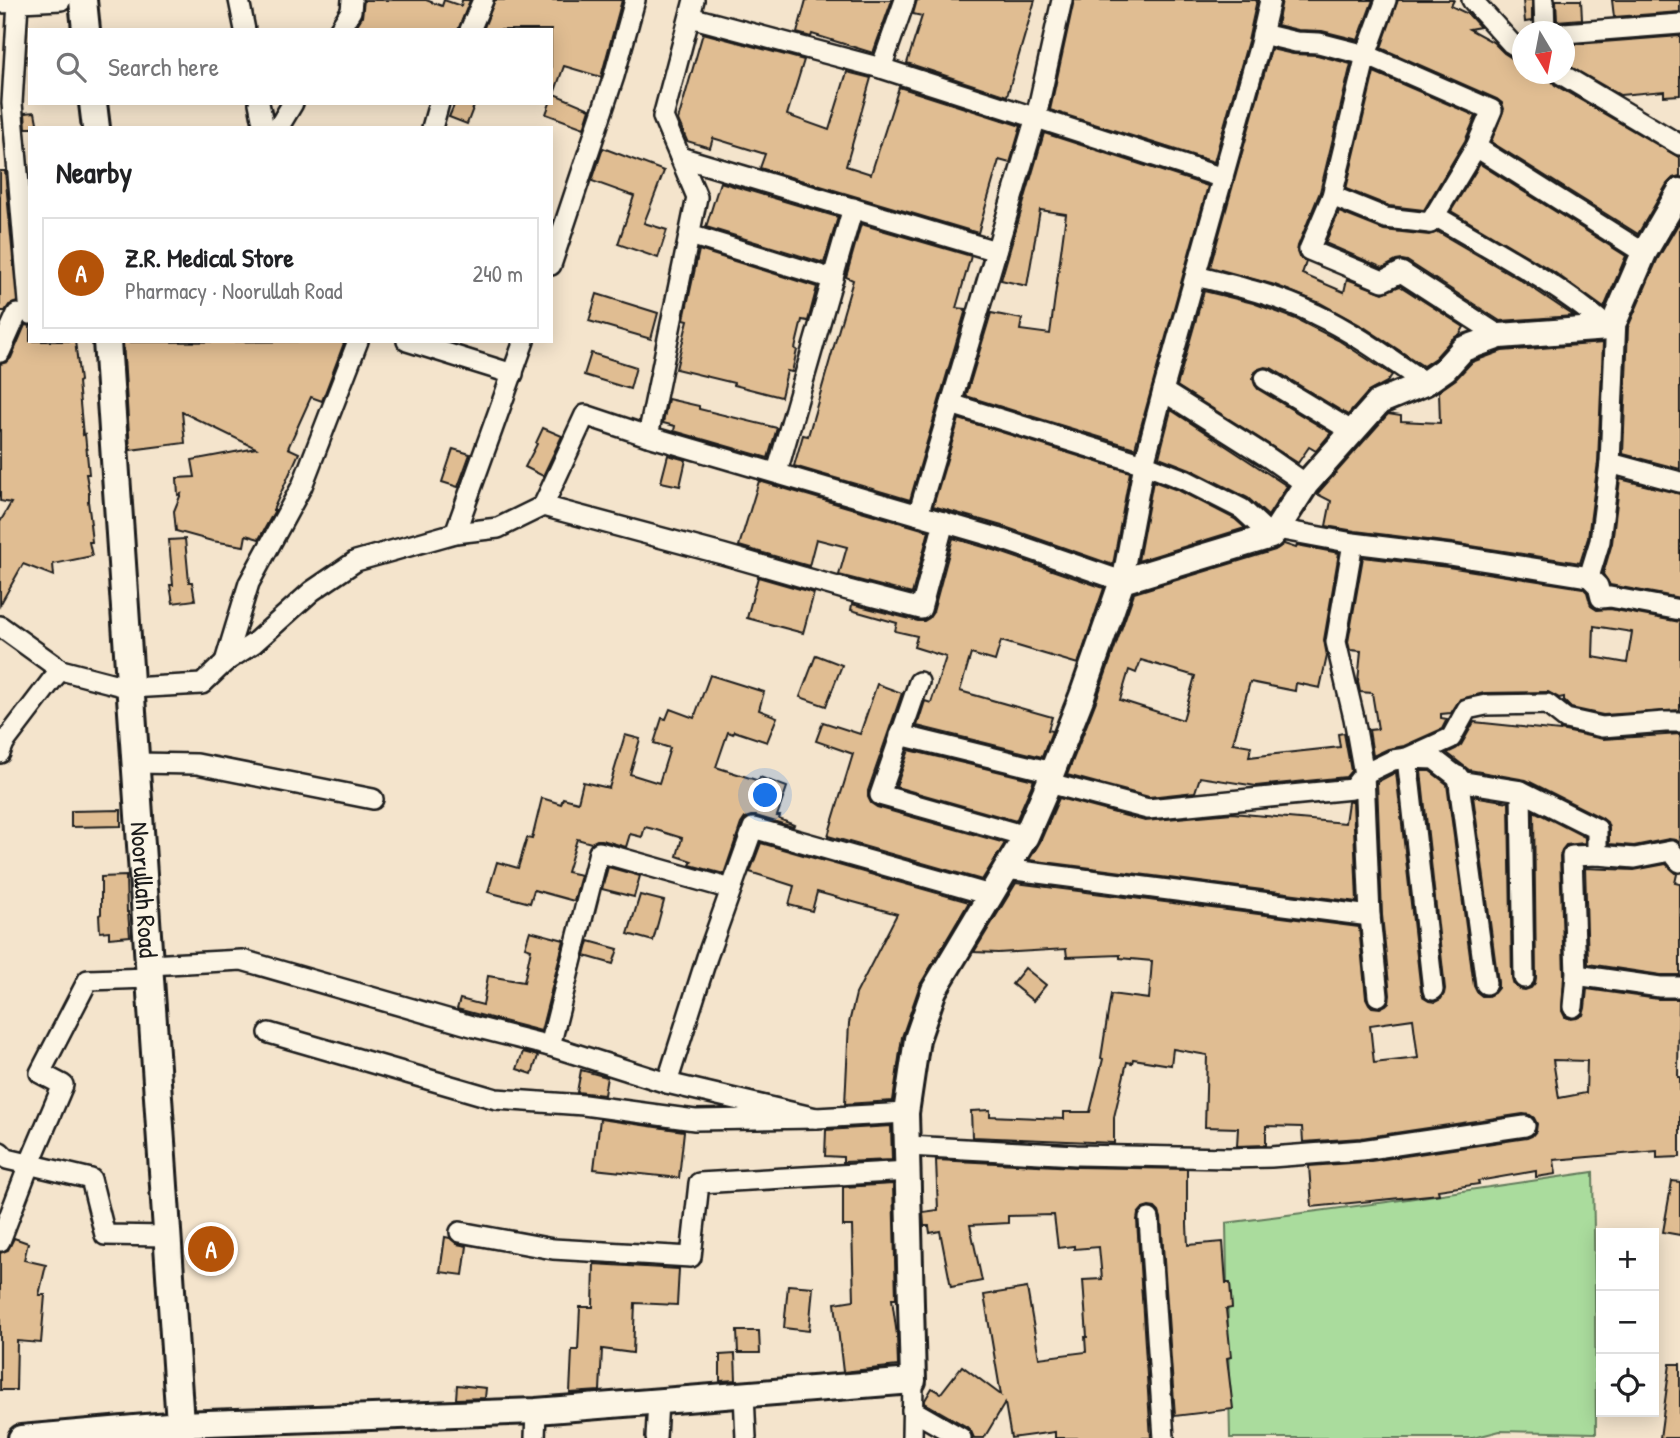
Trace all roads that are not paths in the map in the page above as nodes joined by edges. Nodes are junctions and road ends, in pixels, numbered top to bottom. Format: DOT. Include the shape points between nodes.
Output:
graph roads {
  1 [pos="61,0"];
  2 [pos="83,0"];
  3 [pos="239,0"];
  4 [pos="352,0"];
  5 [pos="635,0"];
  6 [pos="905,0"];
  7 [pos="1062,0"];
  8 [pos="1270,0"];
  9 [pos="1386,0"];
  10 [pos="1472,0"];
  11 [pos="1544,0"];
  12 [pos="477,2"];
  13 [pos="9,3"];
  14 [pos="692,8"];
  15 [pos="1545,21"];
  16 [pos="1680,24"];
  17 [pos="86,28"];
  18 [pos="245,28"];
  19 [pos="340,28"];
  20 [pos="470,28"];
  21 [pos="1575,32"];
  22 [pos="1262,34"];
  23 [pos="1512,34"];
  24 [pos="1366,55"];
  25 [pos="880,68"];
  26 [pos="1575,82"];
  27 [pos="6,102"];
  28 [pos="93,105"];
  29 [pos="259,105"];
  30 [pos="292,105"];
  31 [pos="438,105"];
  32 [pos="1036,117"];
  33 [pos="96,126"];
  34 [pos="264,126"];
  35 [pos="279,126"];
  36 [pos="433,126"];
  37 [pos="1680,145"];
  38 [pos="1476,147"];
  39 [pos="680,157"];
  40 [pos="1223,178"];
  41 [pos="1680,191"];
  42 [pos="1332,197"];
  43 [pos="853,208"];
  44 [pos="1430,223"];
  45 [pos="690,235"];
  46 [pos="996,251"];
  47 [pos="1644,253"];
  48 [pos="553,259"];
  49 [pos="1196,276"];
  50 [pos="833,279"];
  51 [pos="19,315"];
  52 [pos="1612,323"];
  53 [pos="1500,336"];
  54 [pos="107,343"];
  55 [pos="357,343"];
  56 [pos="413,343"];
  57 [pos="523,343"];
  58 [pos="0,352"];
  59 [pos="513,374"];
  60 [pos="1265,379"];
  61 [pos="1425,383"];
  62 [pos="1163,391"];
  63 [pos="951,404"];
  64 [pos="1353,432"];
  65 [pos="648,436"];
  66 [pos="1610,463"];
  67 [pos="1144,464"];
  68 [pos="777,472"];
  69 [pos="1680,482"];
  70 [pos="1306,484"];
  71 [pos="543,506"];
  72 [pos="918,514"];
  73 [pos="944,522"];
  74 [pos="1274,532"];
  75 [pos="455,533"];
  76 [pos="1353,543"];
  77 [pos="1589,577"];
  78 [pos="1122,580"];
  79 [pos="1680,610"];
  80 [pos="0,626"];
  81 [pos="225,662"];
  82 [pos="61,670"];
  83 [pos="919,682"];
  84 [pos="130,688"];
  85 [pos="1680,722"];
  86 [pos="900,735"];
  87 [pos="0,753"];
  88 [pos="1407,758"];
  89 [pos="135,763"];
  90 [pos="1364,774"];
  91 [pos="1458,776"];
  92 [pos="1051,778"];
  93 [pos="1521,791"];
  94 [pos="373,799"];
  95 [pos="1026,836"];
  96 [pos="1597,855"];
  97 [pos="1680,862"];
  98 [pos="1006,869"];
  99 [pos="731,889"];
  100 [pos="990,895"];
  101 [pos="1370,916"];
  102 [pos="149,971"];
  103 [pos="1576,975"];
  104 [pos="1524,978"];
  105 [pos="1486,984"];
  106 [pos="1680,987"];
  107 [pos="1433,990"];
  108 [pos="1378,996"];
  109 [pos="1573,1007"];
  110 [pos="269,1033"];
  111 [pos="550,1046"];
  112 [pos="667,1083"];
  113 [pos="906,1113"];
  114 [pos="816,1118"];
  115 [pos="1525,1126"];
  116 [pos="0,1152"];
  117 [pos="908,1158"];
  118 [pos="29,1165"];
  119 [pos="1149,1219"];
  120 [pos="460,1233"];
  121 [pos="167,1236"];
  122 [pos="0,1241"];
  123 [pos="913,1381"];
  124 [pos="744,1394"];
  125 [pos="658,1400"];
  126 [pos="912,1410"];
  127 [pos="536,1411"];
  128 [pos="180,1431"];
  129 [pos="21,1438"];
  130 [pos="535,1438"];
  131 [pos="656,1438"];
  132 [pos="746,1438"];
  133 [pos="912,1438"];
  134 [pos="961,1438"];
  135 [pos="1164,1438"];
  1 -- 13 [label="street"];
  2 -- 17 [label="main road"];
  3 -- 18 [label="street"];
  4 -- 19 [label="street"];
  5 -- 48 [label="street"];
  6 -- 25 [label="street"];
  7 -- 32 [label="street"];
  8 -- 22 [label="street"];
  9 -- 24 [label="street"];
  10 -- 23 [label="street"];
  11 -- 15 [label="street"];
  12 -- 20 [label="street"];
  13 -- 27 [label="street"];
  14 -- 25 [label="street"];
  14 -- 39 [label="street" via="663,117"];
  16 -- 21 [label="street"];
  22 -- 24 [label="street"];
  22 -- 40 [label="street"];
  24 -- 38 [label="street" via="1492,110"];
  24 -- 42 [label="street"];
  25 -- 32 [label="street"];
  26 -- 37 [label="street"];
  27 -- 51 [label="street"];
  28 -- 33 [label="main road"];
  29 -- 34 [label="street"];
  30 -- 35 [label="street"];
  31 -- 36 [label="street"];
  32 -- 40 [label="street"];
  32 -- 46 [label="street"];
  38 -- 44 [label="street"];
  38 -- 47 [label="street"];
  39 -- 43 [label="street"];
  39 -- 45 [label="street" via="697,197"];
  40 -- 49 [label="street"];
  41 -- 47 [label="street"];
  42 -- 44 [label="street" via="1386,218"];
  42 -- 53 [label="street" via="1309,250 1383,281 1401,272"];
  43 -- 46 [label="street"];
  43 -- 50 [label="street"];
  44 -- 52 [label="street" via="1437,216"];
  45 -- 50 [label="street"];
  45 -- 65 [label="street"];
  46 -- 63 [label="street"];
  47 -- 52 [label="street"];
  49 -- 61 [label="street" via="1257,291 1315,314"];
  49 -- 62 [label="street"];
  50 -- 68 [label="street"];
  51 -- 58 [label="street"];
  52 -- 53 [label="street"];
  52 -- 66 [label="street"];
  53 -- 61 [label="street" via="1463,349"];
  54 -- 84 [label="main road, Noorullah Road"];
  55 -- 81 [label="street" via="302,486 249,583"];
  56 -- 59 [label="street"];
  57 -- 59 [label="street"];
  59 -- 75 [label="street"];
  60 -- 64 [label="street"];
  61 -- 64 [label="street" via="1379,402"];
  62 -- 67 [label="street"];
  62 -- 70 [label="street"];
  63 -- 67 [label="street"];
  63 -- 72 [label="street"];
  64 -- 70 [label="street"];
  65 -- 68 [label="street"];
  65 -- 71 [label="street" via="585,415"];
  66 -- 69 [label="street"];
  66 -- 77 [label="street" via="1600,541"];
  67 -- 74 [label="street" via="1242,509"];
  67 -- 78 [label="street"];
  68 -- 72 [label="street"];
  70 -- 74 [label="street"];
  71 -- 73 [label="street" via="921,608"];
  71 -- 75 [label="street" via="498,528"];
  72 -- 73 [label="street"];
  73 -- 78 [label="street"];
  74 -- 76 [label="street"];
  74 -- 78 [label="street"];
  75 -- 81 [label="street" via="356,561"];
  76 -- 77 [label="street"];
  76 -- 90 [label="street" via="1336,642"];
  77 -- 79 [label="street" via="1601,598"];
  78 -- 92 [label="street"];
  80 -- 82 [label="street"];
  81 -- 84 [label="street" via="202,684"];
  82 -- 84 [label="street"];
  82 -- 87 [label="street"];
  83 -- 86 [label="street"];
  84 -- 89 [label="main road, Noorullah Road"];
  85 -- 88 [label="street" via="1602,727 1566,719 1547,704 1486,705 1467,709 1451,738"];
  86 -- 92 [label="street"];
  86 -- 95 [label="street" via="880,795"];
  88 -- 90 [label="street"];
  88 -- 91 [label="street" via="1434,759"];
  88 -- 107 [label="street"];
  89 -- 94 [label="street" via="198,764"];
  89 -- 102 [label="main road, Noorullah Road"];
  90 -- 92 [label="street" via="1352,789 1148,809"];
  90 -- 101 [label="street"];
  91 -- 93 [label="street" via="1464,782"];
  91 -- 105 [label="street"];
  92 -- 95 [label="street"];
  93 -- 96 [label="street" via="1597,829"];
  93 -- 104 [label="street"];
  95 -- 98 [label="street"];
  96 -- 97 [label="street" via="1634,858 1671,852"];
  96 -- 103 [label="street" via="1572,856"];
  98 -- 100 [label="street"];
  98 -- 101 [label="street"];
  99 -- 100 [label="street" via="753,828"];
  99 -- 111 [label="street" via="599,852"];
  99 -- 112 [label="street"];
  100 -- 113 [label="street" via="934,990 917,1039"];
  101 -- 108 [label="street"];
  102 -- 111 [label="street" via="242,960"];
  102 -- 118 [label="street" via="88,981 40,1073 63,1085"];
  102 -- 121 [label="main road, Noorullah Road"];
  103 -- 106 [label="street"];
  103 -- 109 [label="street"];
  110 -- 114 [label="street" via="496,1099 695,1120"];
  111 -- 112 [label="street"];
  112 -- 114 [label="street"];
  113 -- 114 [label="street"];
  113 -- 117 [label="street"];
  115 -- 117 [label="street" via="1362,1150 1271,1157"];
  116 -- 118 [label="street" via="7,1159"];
  117 -- 120 [label="street" via="699,1183 691,1257 553,1249"];
  117 -- 123 [label="street"];
  118 -- 121 [label="street" via="91,1180 106,1235"];
  118 -- 122 [label="street"];
  119 -- 135 [label="street"];
  121 -- 128 [label="main road, Noorullah Road"];
  123 -- 124 [label="street"];
  123 -- 126 [label="street"];
  124 -- 125 [label="street"];
  124 -- 132 [label="street"];
  125 -- 127 [label="street"];
  125 -- 131 [label="street"];
  126 -- 133 [label="street"];
  126 -- 134 [label="street"];
  127 -- 128 [label="street"];
  127 -- 130 [label="street"];
  128 -- 129 [label="street"];
}
